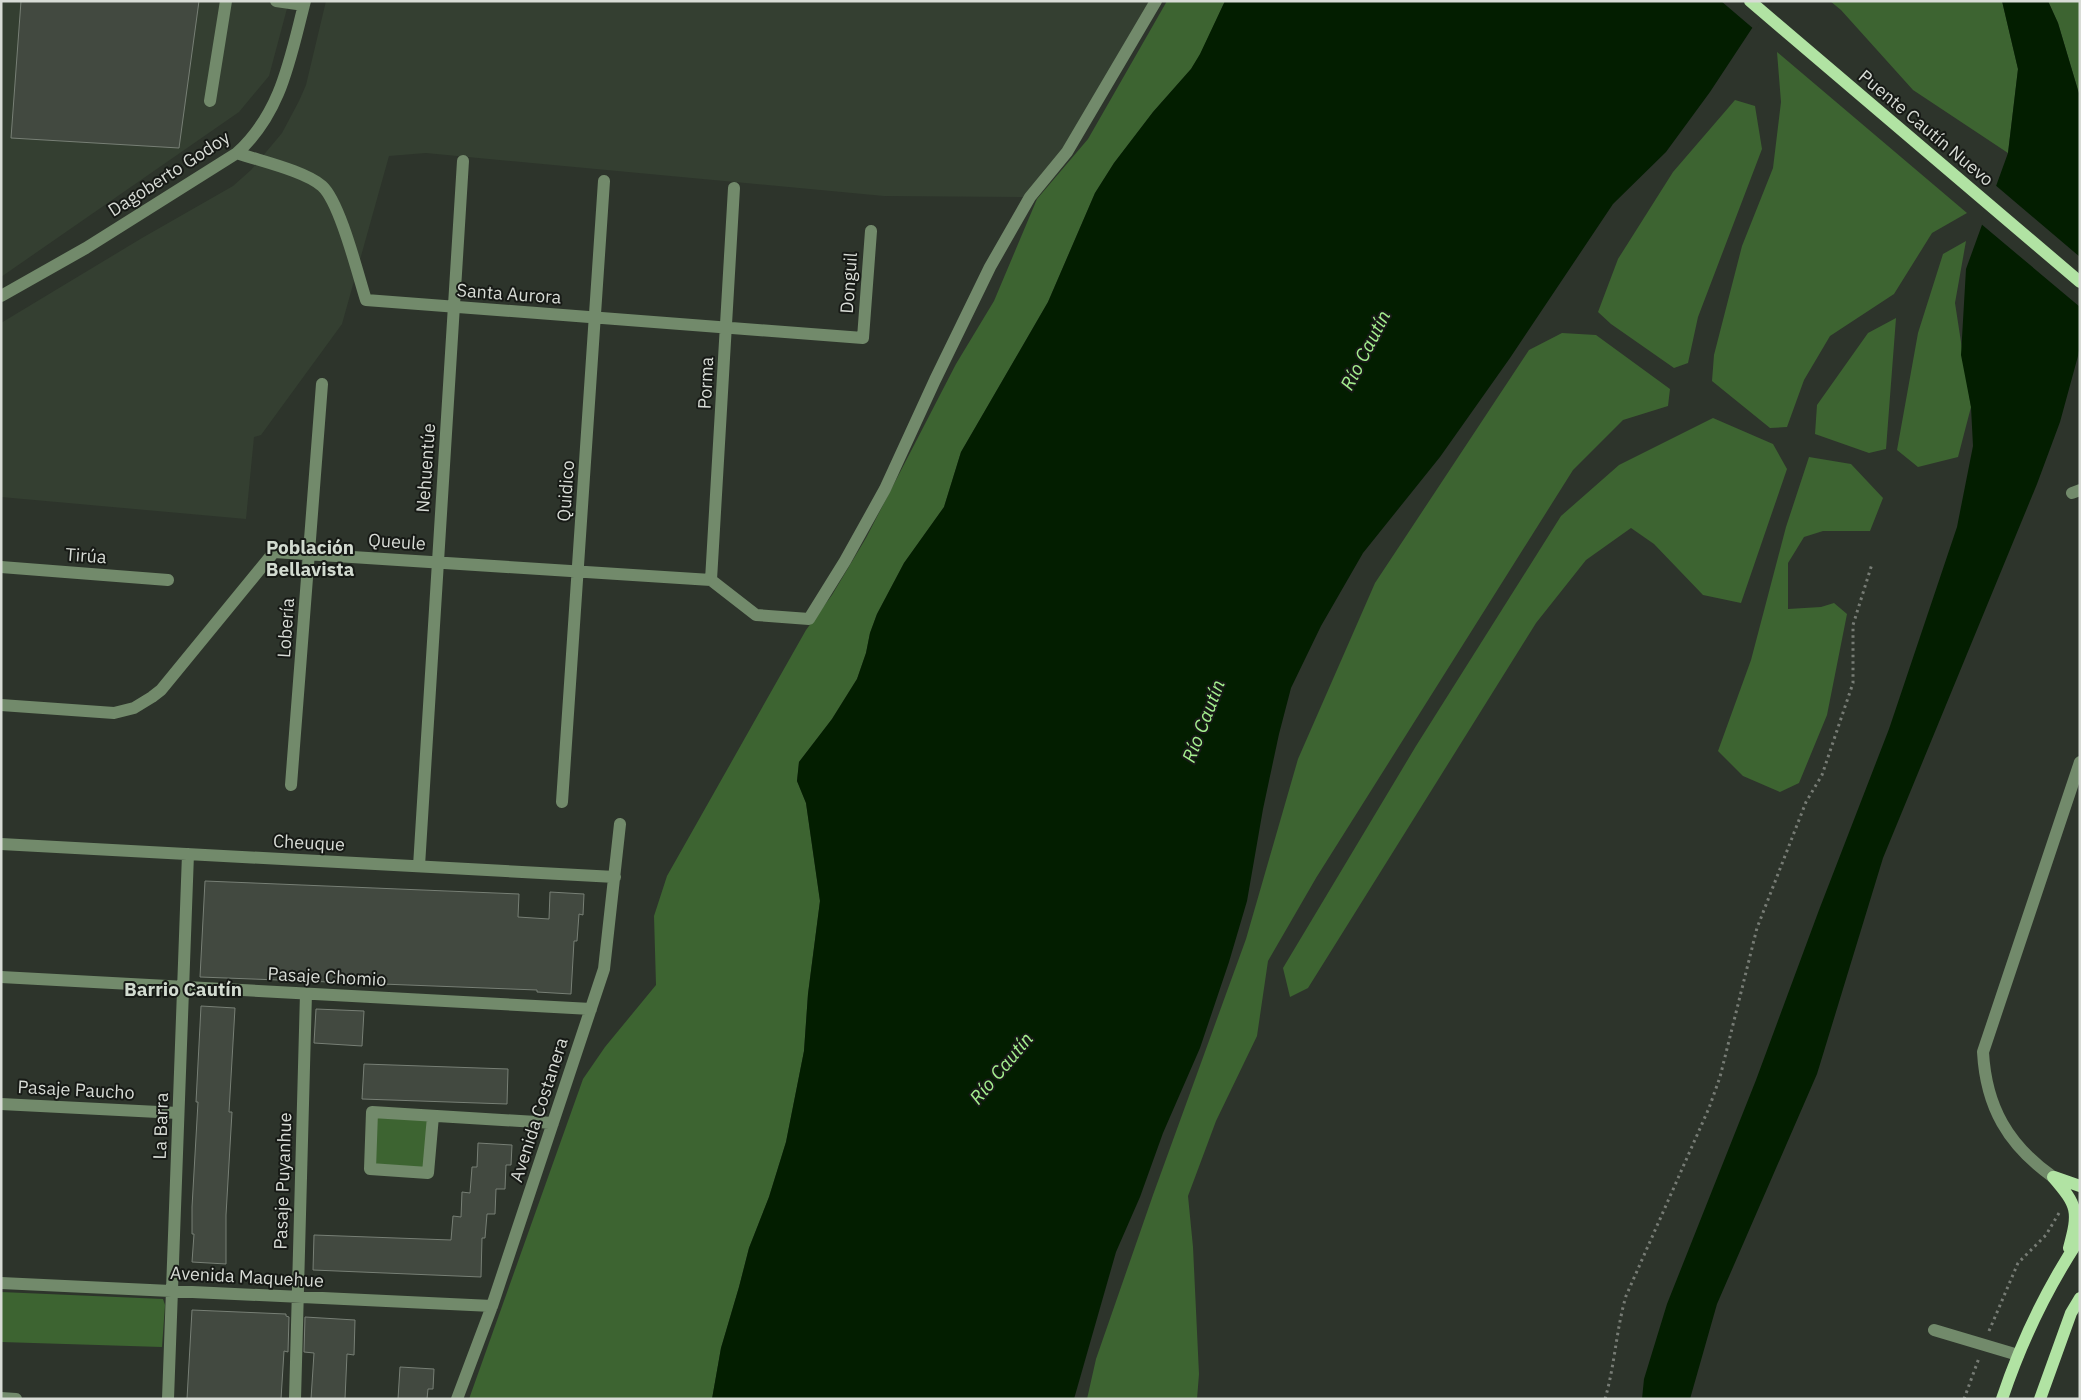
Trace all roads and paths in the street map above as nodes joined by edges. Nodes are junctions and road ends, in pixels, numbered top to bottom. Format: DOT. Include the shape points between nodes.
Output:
graph roads {
  1 [pos="226,1"];
  2 [pos="276,1"];
  3 [pos="1156,1"];
  4 [pos="1750,1"];
  5 [pos="305,3"];
  6 [pos="210,101"];
  7 [pos="237,153"];
  8 [pos="463,161"];
  9 [pos="604,181"];
  10 [pos="734,188"];
  11 [pos="871,231"];
  12 [pos="2080,282"];
  13 [pos="1,296"];
  14 [pos="454,307"];
  15 [pos="594,318"];
  16 [pos="727,328"];
  17 [pos="863,338"];
  18 [pos="322,384"];
  19 [pos="308,554"];
  20 [pos="438,562"];
  21 [pos="1872,564"];
  22 [pos="1,568"];
  23 [pos="578,572"];
  24 [pos="168,580"];
  25 [pos="711,580"];
  26 [pos="1,706"];
  27 [pos="2080,762"];
  28 [pos="292,785"];
  29 [pos="562,802"];
  30 [pos="620,824"];
  31 [pos="1,844"];
  32 [pos="188,854"];
  33 [pos="419,866"];
  34 [pos="615,877"];
  35 [pos="1,977"];
  36 [pos="183,987"];
  37 [pos="306,994"];
  38 [pos="591,1009"];
  39 [pos="1,1104"];
  40 [pos="178,1112"];
  41 [pos="433,1116"];
  42 [pos="553,1124"];
  43 [pos="2054,1177"];
  44 [pos="2080,1186"];
  45 [pos="2069,1197"];
  46 [pos="2080,1238"];
  47 [pos="2080,1248"];
  48 [pos="2065,1260"];
  49 [pos="1,1283"];
  50 [pos="172,1291"];
  51 [pos="298,1297"];
  52 [pos="2080,1298"];
  53 [pos="492,1306"];
  54 [pos="1934,1330"];
  55 [pos="1984,1345"];
  56 [pos="2018,1355"];
  57 [pos="1,1398"];
  58 [pos="16,1399"];
  59 [pos="168,1399"];
  60 [pos="295,1399"];
  61 [pos="457,1399"];
  62 [pos="1605,1399"];
  63 [pos="1964,1399"];
  64 [pos="2002,1399"];
  65 [pos="2040,1399"];
  1 -- 6 [label="street"];
  2 -- 5 [label="street"];
  3 -- 25 [label="street" via="1067,152 1025,205 990,267 885,489 809,619 756,615"];
  4 -- 12 [label="main road, Puente Cautín Nuevo"];
  5 -- 7 [label="street, Dagoberto Godoy" via="272,109 256,134"];
  7 -- 13 [label="street, Dagoberto Godoy" via="86,248"];
  7 -- 14 [label="street, Santa Aurora" via="307,177 323,187 334,202 366,300"];
  8 -- 14 [label="street, Nehuentúe"];
  9 -- 15 [label="street, Quidico"];
  10 -- 16 [label="street, Porma"];
  11 -- 17 [label="street, Donguil"];
  14 -- 15 [label="street, Santa Aurora"];
  14 -- 20 [label="street, Nehuentúe"];
  15 -- 16 [label="street, Santa Aurora"];
  15 -- 23 [label="street, Quidico"];
  16 -- 17 [label="street, Santa Aurora"];
  16 -- 25 [label="street, Porma"];
  18 -- 19 [label="street, Lobería"];
  19 -- 20 [label="street, Queule"];
  19 -- 26 [label="street, Queule" via="274,552 161,690 134,708 114,713"];
  19 -- 28 [label="street, Lobería"];
  20 -- 23 [label="street, Queule"];
  20 -- 33 [label="street, Nehuentúe"];
  21 -- 62 [label="path" via="1853,625 1853,683 1822,775 1806,802 1757,928 1720,1077 1709,1108 1626,1296"];
  22 -- 24 [label="street, Tirúa"];
  23 -- 25 [label="street, Queule"];
  23 -- 29 [label="street, Quidico"];
  27 -- 43 [label="street" via="1983,1052 1987,1087 2000,1120 2023,1152"];
  30 -- 34 [label="street, Avenida Costanera"];
  31 -- 32 [label="street, Cheuque"];
  32 -- 33 [label="street, Cheuque"];
  32 -- 36 [label="street, La Barra"];
  33 -- 34 [label="street, Cheuque"];
  34 -- 38 [label="street, Avenida Costanera" via="604,968"];
  35 -- 36 [label="street, Pasaje Chomio"];
  36 -- 37 [label="street, Pasaje Chomio"];
  36 -- 40 [label="street, La Barra"];
  37 -- 38 [label="street, Pasaje Chomio"];
  37 -- 51 [label="street, Pasaje Puyanhue"];
  38 -- 42 [label="street, Avenida Costanera"];
  39 -- 40 [label="street, Pasaje Paucho"];
  40 -- 50 [label="street, La Barra"];
  41 -- 41 [label="street" via="372,1112 370,1169 428,1173"];
  41 -- 42 [label="street"];
  42 -- 53 [label="street, Avenida Costanera"];
  43 -- 44 [label="main road"];
  43 -- 45 [label="main road"];
  45 -- 48 [label="main road" via="2076,1212"];
  45 -- 55 [label="path" via="2046,1235 2018,1263"];
  46 -- 48 [label="main road"];
  47 -- 48 [label="main road"];
  48 -- 56 [label="main road"];
  49 -- 50 [label="street, Avenida Maquehue"];
  50 -- 51 [label="street, Avenida Maquehue"];
  50 -- 59 [label="street, La Barra"];
  51 -- 53 [label="street, Avenida Maquehue"];
  51 -- 60 [label="street, Pasaje Puyanhue"];
  52 -- 65 [label="main road" via="2071,1313"];
  53 -- 61 [label="street, Avenida Costanera"];
  54 -- 55 [label="street"];
  55 -- 56 [label="street"];
  55 -- 63 [label="path"];
  56 -- 64 [label="main road"];
  57 -- 58 [label="street"];
}
